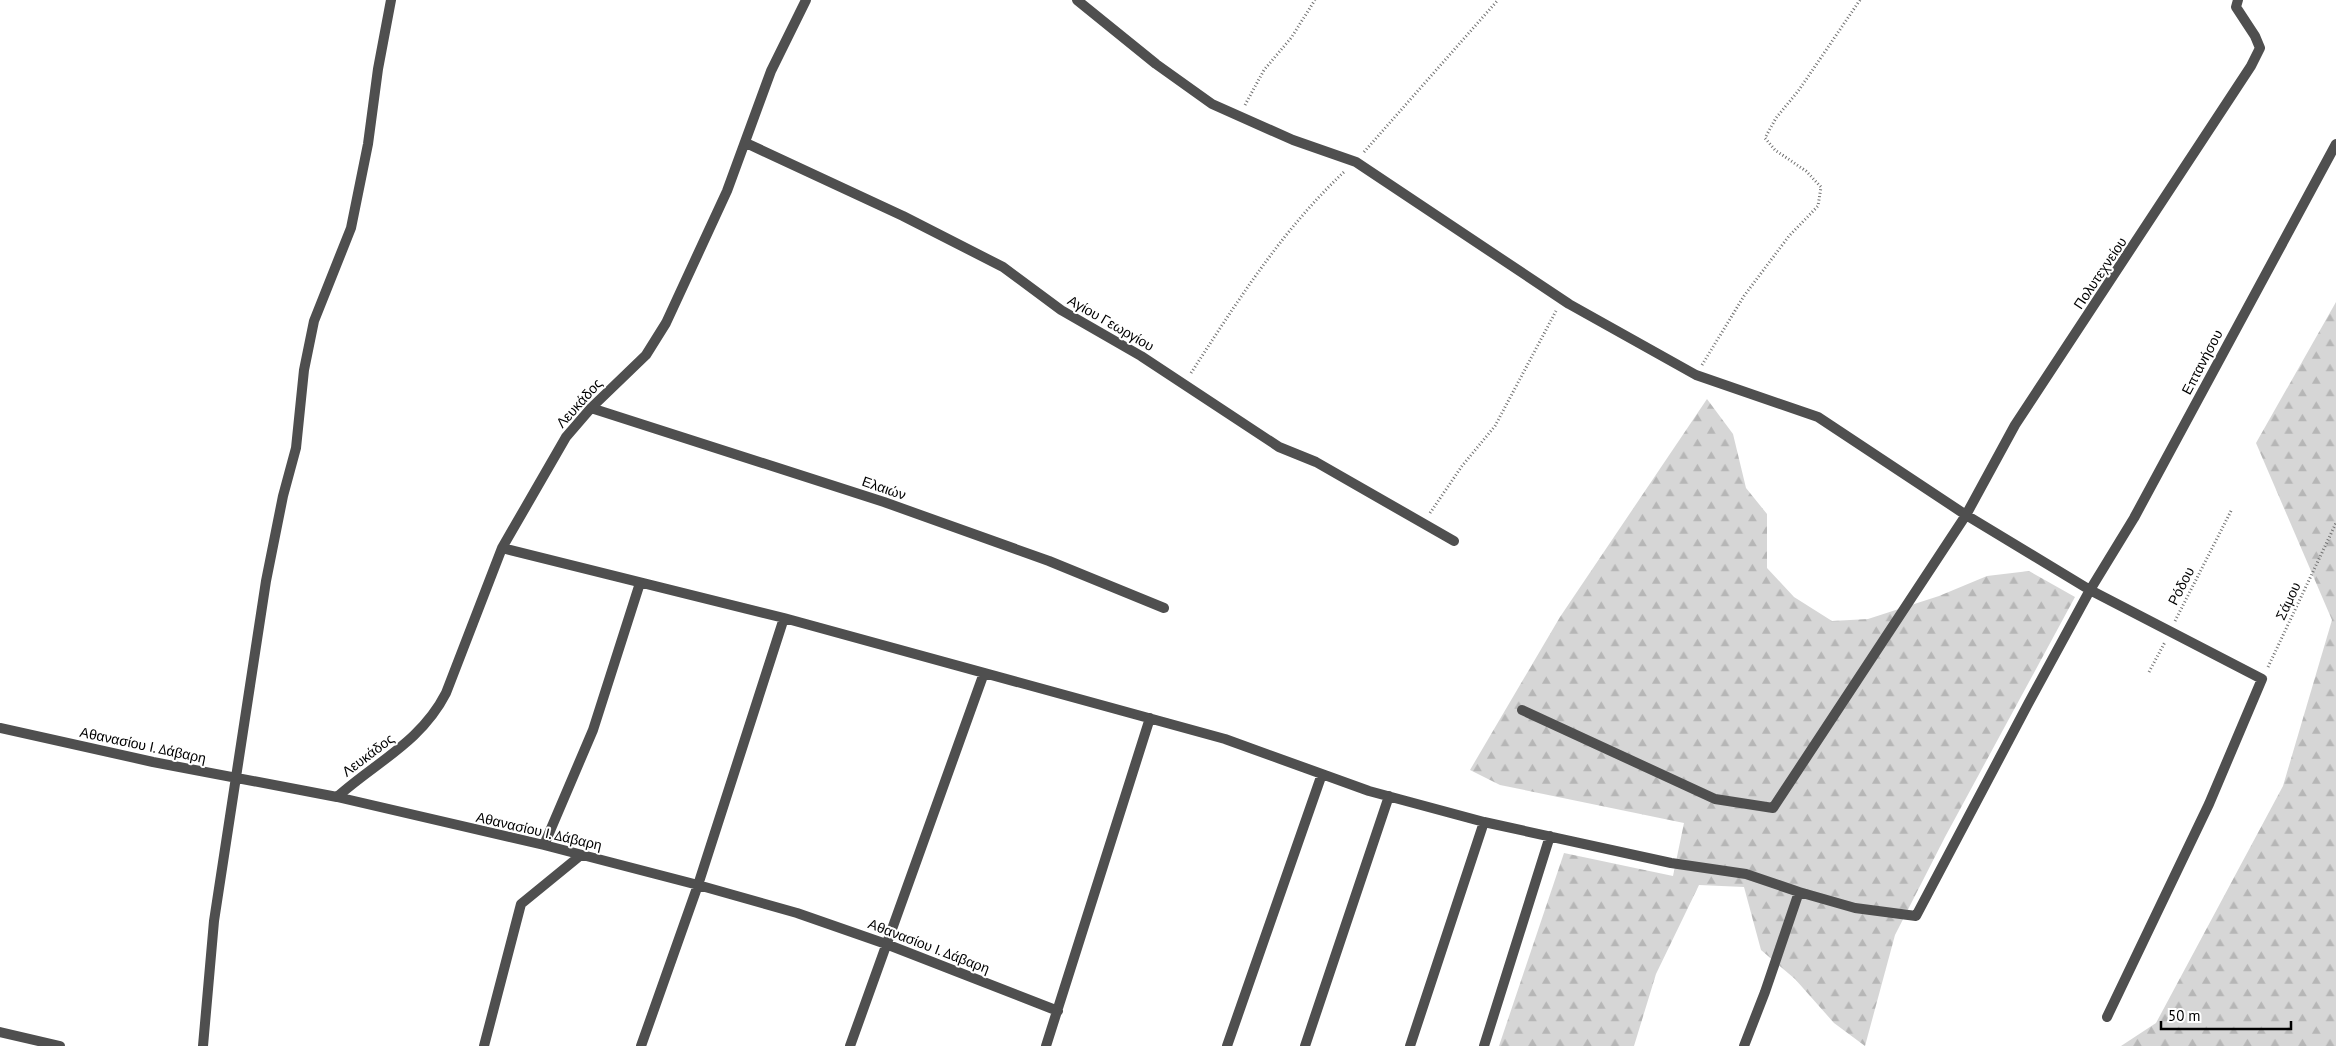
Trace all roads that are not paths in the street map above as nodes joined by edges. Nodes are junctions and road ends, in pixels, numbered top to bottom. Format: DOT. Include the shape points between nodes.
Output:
graph roads {
  1 [pos="391,0"];
  2 [pos="806,0"];
  3 [pos="1077,0"];
  4 [pos="2238,0"];
  5 [pos="746,143"];
  6 [pos="2336,144"];
  7 [pos="591,408"];
  8 [pos="1966,515"];
  9 [pos="1454,541"];
  10 [pos="502,548"];
  11 [pos="640,582"];
  12 [pos="2090,590"];
  13 [pos="1164,608"];
  14 [pos="784,618"];
  15 [pos="984,673"];
  16 [pos="1522,710"];
  17 [pos="1150,718"];
  18 [pos="0,728"];
  19 [pos="1322,774"];
  20 [pos="235,779"];
  21 [pos="1389,796"];
  22 [pos="337,797"];
  23 [pos="1484,822"];
  24 [pos="1550,836"];
  25 [pos="544,845"];
  26 [pos="581,855"];
  27 [pos="698,885"];
  28 [pos="1799,892"];
  29 [pos="886,944"];
  30 [pos="1058,1010"];
  31 [pos="2107,1017"];
  32 [pos="0,1032"];
  33 [pos="60,1046"];
  34 [pos="203,1046"];
  35 [pos="484,1046"];
  36 [pos="641,1046"];
  37 [pos="850,1046"];
  38 [pos="1046,1046"];
  39 [pos="1227,1046"];
  40 [pos="1305,1046"];
  41 [pos="1410,1046"];
  42 [pos="1484,1046"];
  43 [pos="1744,1046"];
  1 -- 20 [label="street" via="351,228 314,321 304,370 296,448 266,581"];
  2 -- 5 [label="street, Λευκάδος" via="771,71"];
  3 -- 8 [label="street" via="1105,25 1212,104 1293,140 1356,162 1562,300 1696,375 1818,417"];
  4 -- 8 [label="street, Πολυτεχνείου" via="2236,7 2260,48 2251,66 2015,425"];
  5 -- 7 [label="street, Λευκάδος" via="666,323 646,355"];
  5 -- 9 [label="street, Αγίου Γεωργίου" via="1003,267 1061,310 1141,356 1280,447 1316,462"];
  6 -- 12 [label="street, Επτανήσου" via="2134,518"];
  7 -- 10 [label="street, Λευκάδος" via="566,437"];
  7 -- 13 [label="street, Ελαιών" via="884,502 1049,561"];
  8 -- 12 [label="street"];
  8 -- 16 [label="street, Πολυτεχνείου" via="1773,808 1715,799"];
  10 -- 11 [label="street"];
  10 -- 22 [label="street, Λευκάδος" via="436,714 385,762"];
  11 -- 14 [label="street"];
  11 -- 25 [label="street" via="593,730"];
  12 -- 28 [label="street, Επτανήσου" via="1916,916 1855,908"];
  12 -- 31 [label="street" via="2262,680 2209,804"];
  14 -- 15 [label="street"];
  14 -- 27 [label="street"];
  15 -- 17 [label="street"];
  15 -- 29 [label="street"];
  17 -- 19 [label="street" via="1225,739"];
  17 -- 30 [label="street"];
  18 -- 20 [label="street, Αθανασίου Ι. Δάβαρη"];
  19 -- 21 [label="street"];
  19 -- 39 [label="street"];
  20 -- 22 [label="street, Αθανασίου Ι. Δάβαρη"];
  20 -- 34 [label="street" via="214,921"];
  21 -- 23 [label="street"];
  21 -- 40 [label="street"];
  22 -- 25 [label="street, Αθανασίου Ι. Δάβαρη"];
  23 -- 24 [label="street"];
  23 -- 41 [label="street"];
  24 -- 28 [label="street" via="1671,863 1746,874"];
  24 -- 42 [label="street"];
  25 -- 26 [label="street, Αθανασίου Ι. Δάβαρη"];
  26 -- 27 [label="street, Αθανασίου Ι. Δάβαρη"];
  26 -- 35 [label="street" via="521,904"];
  27 -- 29 [label="street, Αθανασίου Ι. Δάβαρη" via="797,913"];
  27 -- 36 [label="street"];
  28 -- 43 [label="street"];
  29 -- 30 [label="street, Αθανασίου Ι. Δάβαρη"];
  29 -- 37 [label="street"];
  30 -- 38 [label="street"];
  32 -- 33 [label="street"];
}
